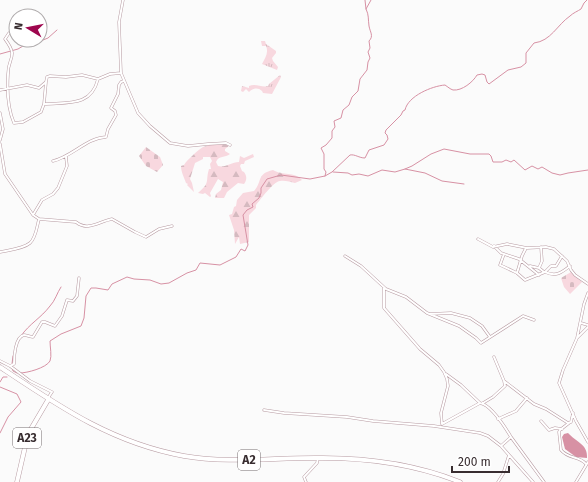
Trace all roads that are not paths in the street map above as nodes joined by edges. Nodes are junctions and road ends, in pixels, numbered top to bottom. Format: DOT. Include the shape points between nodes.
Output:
graph roads {
  1 [pos="123,0"];
  2 [pos="8,34"];
  3 [pos="8,43"];
  4 [pos="11,48"];
  5 [pos="121,73"];
  6 [pos="98,79"];
  7 [pos="124,81"];
  8 [pos="46,82"];
  9 [pos="8,88"];
  10 [pos="0,90"];
  11 [pos="44,104"];
  12 [pos="0,113"];
  13 [pos="0,134"];
  14 [pos="0,140"];
  15 [pos="0,144"];
  16 [pos="230,145"];
  17 [pos="66,156"];
  18 [pos="53,161"];
  19 [pos="33,215"];
  20 [pos="39,219"];
  21 [pos="172,226"];
  22 [pos="478,239"];
  23 [pos="494,246"];
  24 [pos="541,247"];
  25 [pos="527,248"];
  26 [pos="0,252"];
  27 [pos="504,254"];
  28 [pos="345,256"];
  29 [pos="562,256"];
  30 [pos="521,260"];
  31 [pos="570,266"];
  32 [pos="530,267"];
  33 [pos="539,268"];
  34 [pos="545,272"];
  35 [pos="517,273"];
  36 [pos="539,275"];
  37 [pos="79,278"];
  38 [pos="588,284"];
  39 [pos="384,287"];
  40 [pos="588,293"];
  41 [pos="429,314"];
  42 [pos="534,320"];
  43 [pos="581,323"];
  44 [pos="588,326"];
  45 [pos="490,337"];
  46 [pos="577,338"];
  47 [pos="494,357"];
  48 [pos="0,361"];
  49 [pos="10,366"];
  50 [pos="0,367"];
  51 [pos="444,372"];
  52 [pos="452,378"];
  53 [pos="504,381"];
  54 [pos="448,386"];
  55 [pos="527,398"];
  56 [pos="48,399"];
  57 [pos="481,403"];
  58 [pos="264,410"];
  59 [pos="573,413"];
  60 [pos="498,419"];
  61 [pos="541,421"];
  62 [pos="569,423"];
  63 [pos="442,424"];
  64 [pos="438,426"];
  65 [pos="562,429"];
  66 [pos="511,437"];
  67 [pos="588,442"];
  68 [pos="501,446"];
  69 [pos="509,455"];
  70 [pos="318,458"];
  71 [pos="587,463"];
  72 [pos="17,482"];
  73 [pos="306,482"];
  74 [pos="460,482"];
  75 [pos="498,482"];
  76 [pos="533,482"];
  77 [pos="544,482"];
  78 [pos="576,482"];
  1 -- 5 [label="street" via="119,22"];
  2 -- 3 [label="street" via="5,39"];
  4 -- 9 [label="street" via="13,54 8,72"];
  5 -- 6 [label="street"];
  5 -- 7 [label="street"];
  6 -- 8 [label="street" via="82,75 50,76"];
  6 -- 11 [label="street" via="94,92 87,98 76,102"];
  7 -- 16 [label="street" via="138,113 168,142 188,146 226,143"];
  7 -- 17 [label="street" via="119,85 118,94 111,108 116,111 116,115 106,137 89,142"];
  8 -- 9 [label="street" via="39,88 27,85"];
  8 -- 11 [label="street"];
  9 -- 10 [label="street"];
  9 -- 11 [label="street" via="14,123 23,122 41,112"];
  12 -- 13 [label="street"];
  13 -- 14 [label="street"];
  15 -- 19 [label="street" via="5,174"];
  17 -- 18 [label="street"];
  17 -- 19 [label="street" via="67,166 58,188 42,200"];
  19 -- 20 [label="street"];
  20 -- 21 [label="street" via="76,222 80,226 86,226 112,219 146,237 159,229"];
  20 -- 26 [label="street" via="30,243 17,249"];
  22 -- 23 [label="street"];
  23 -- 25 [label="street" via="507,244"];
  23 -- 27 [label="street"];
  24 -- 25 [label="street"];
  24 -- 29 [label="street" via="557,251"];
  24 -- 33 [label="street" via="542,261"];
  25 -- 30 [label="street"];
  27 -- 30 [label="street"];
  27 -- 35 [label="street" via="500,265"];
  28 -- 39 [label="street" via="361,266"];
  29 -- 31 [label="street"];
  29 -- 34 [label="street" via="556,266 551,266"];
  30 -- 32 [label="street"];
  30 -- 35 [label="street"];
  31 -- 34 [label="street" via="553,276"];
  31 -- 38 [label="street" via="575,275"];
  32 -- 33 [label="street"];
  32 -- 36 [label="street"];
  33 -- 34 [label="street"];
  34 -- 36 [label="street"];
  35 -- 36 [label="street" via="525,280"];
  37 -- 49 [label="street" via="77,296 73,301 67,300 62,316 55,326 42,322 33,337 22,336 16,346 14,364"];
  39 -- 41 [label="street" via="406,297"];
  39 -- 51 [label="street" via="384,308"];
  40 -- 43 [label="street"];
  41 -- 45 [label="street" via="451,313 470,318 482,326"];
  41 -- 45 [label="street" via="459,326 481,343"];
  42 -- 45 [label="street" via="523,316"];
  43 -- 44 [label="street"];
  43 -- 46 [label="street"];
  44 -- 46 [label="street"];
  46 -- 59 [label="street" via="559,383"];
  47 -- 53 [label="street"];
  48 -- 49 [label="street"];
  49 -- 56 [label="street" via="30,381 52,392"];
  50 -- 56 [label="main road, A2"];
  51 -- 52 [label="street"];
  51 -- 54 [label="street"];
  52 -- 54 [label="street"];
  52 -- 57 [label="street"];
  53 -- 55 [label="street"];
  53 -- 57 [label="street" via="504,388"];
  54 -- 63 [label="street" via="441,413"];
  55 -- 60 [label="street" via="516,411"];
  55 -- 62 [label="street"];
  56 -- 70 [label="main road, A2" via="101,430 166,453 217,460"];
  56 -- 72 [label="main road, A23" via="28,434"];
  57 -- 60 [label="street"];
  57 -- 63 [label="street"];
  58 -- 64 [label="street"];
  59 -- 62 [label="street"];
  59 -- 67 [label="street"];
  60 -- 66 [label="street"];
  61 -- 65 [label="street" via="549,430"];
  62 -- 65 [label="street"];
  63 -- 64 [label="street"];
  64 -- 68 [label="street" via="480,433"];
  65 -- 71 [label="street" via="559,432 561,450"];
  66 -- 68 [label="street"];
  66 -- 77 [label="street"];
  68 -- 69 [label="street"];
  69 -- 75 [label="street"];
  69 -- 76 [label="street"];
  70 -- 73 [label="street" via="317,463 304,477"];
  70 -- 74 [label="main road, A2" via="357,459 401,466"];
  71 -- 78 [label="street"];
}
